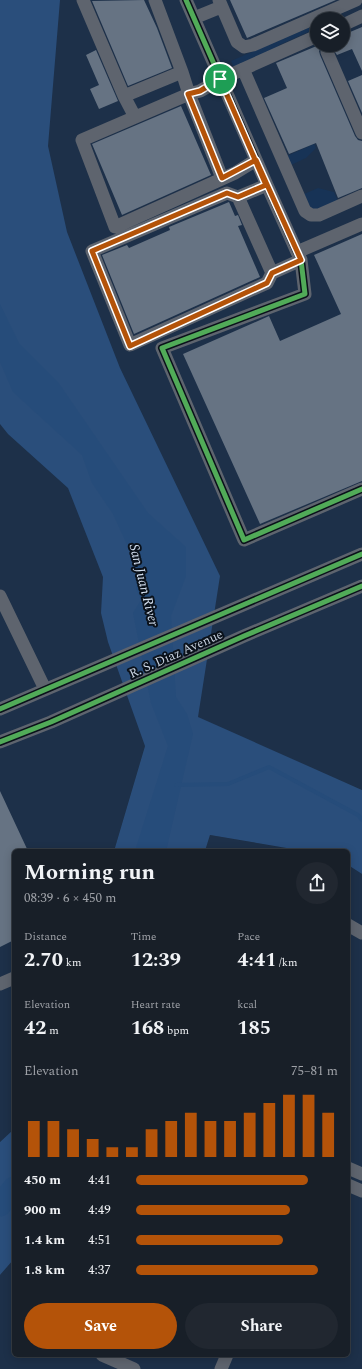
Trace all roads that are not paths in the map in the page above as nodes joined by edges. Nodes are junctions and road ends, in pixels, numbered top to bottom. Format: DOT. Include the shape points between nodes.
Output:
graph roads {
  1 [pos="83,0"];
  2 [pos="155,0"];
  3 [pos="186,0"];
  4 [pos="356,0"];
  5 [pos="220,4"];
  6 [pos="362,16"];
  7 [pos="194,18"];
  8 [pos="350,22"];
  9 [pos="310,39"];
  10 [pos="327,52"];
  11 [pos="243,69"];
  12 [pos="182,72"];
  13 [pos="220,79"];
  14 [pos="188,94"];
  15 [pos="124,96"];
  16 [pos="135,117"];
  17 [pos="362,133"];
  18 [pos="256,160"];
  19 [pos="222,178"];
  20 [pos="266,185"];
  21 [pos="362,196"];
  22 [pos="238,197"];
  23 [pos="362,224"];
  24 [pos="299,256"];
  25 [pos="272,273"];
  26 [pos="362,489"];
  27 [pos="362,554"];
  28 [pos="362,586"];
  29 [pos="0,596"];
  30 [pos="45,689"];
  31 [pos="0,709"];
  32 [pos="0,742"];
  33 [pos="350,926"];
  34 [pos="362,933"];
  35 [pos="12,979"];
  36 [pos="0,984"];
  37 [pos="350,1169"];
  38 [pos="362,1174"];
  39 [pos="350,1186"];
  40 [pos="362,1192"];
  41 [pos="107,1357"];
  42 [pos="226,1357"];
  43 [pos="134,1369"];
  44 [pos="221,1369"];
  1 -- 15 [label="street"];
  2 -- 12 [label="street"];
  3 -- 7 [label="street"];
  4 -- 5 [label="street" via="247,47 237,42"];
  5 -- 7 [label="street"];
  6 -- 8 [label="street"];
  7 -- 13 [label="street"];
  9 -- 11 [label="street"];
  10 -- 17 [label="street"];
  11 -- 13 [label="street"];
  11 -- 21 [label="street" via="305,211 319,215"];
  12 -- 14 [label="street"];
  12 -- 15 [label="street"];
  13 -- 14 [label="street" via="200,91"];
  13 -- 18 [label="street"];
  14 -- 16 [label="street"];
  14 -- 19 [label="street"];
  15 -- 16 [label="street"];
  16 -- 19 [label="street" via="82,140 115,227"];
  18 -- 19 [label="street"];
  18 -- 20 [label="street"];
  20 -- 22 [label="street"];
  20 -- 24 [label="street"];
  22 -- 25 [label="street"];
  22 -- 25 [label="street" via="227,193 92,251 130,346 267,283"];
  23 -- 24 [label="street"];
  24 -- 25 [label="street"];
  24 -- 26 [label="street" via="305,294 162,348 244,540"];
  27 -- 30 [label="street, R. S. Diaz Avenue"];
  28 -- 32 [label="street, R. S. Diaz Avenue"];
  29 -- 30 [label="street"];
  30 -- 31 [label="street, R. S. Diaz Avenue"];
  33 -- 34 [label="street"];
  35 -- 36 [label="street"];
  37 -- 38 [label="street"];
  39 -- 40 [label="street"];
  41 -- 43 [label="street"];
  42 -- 44 [label="street"];
}
